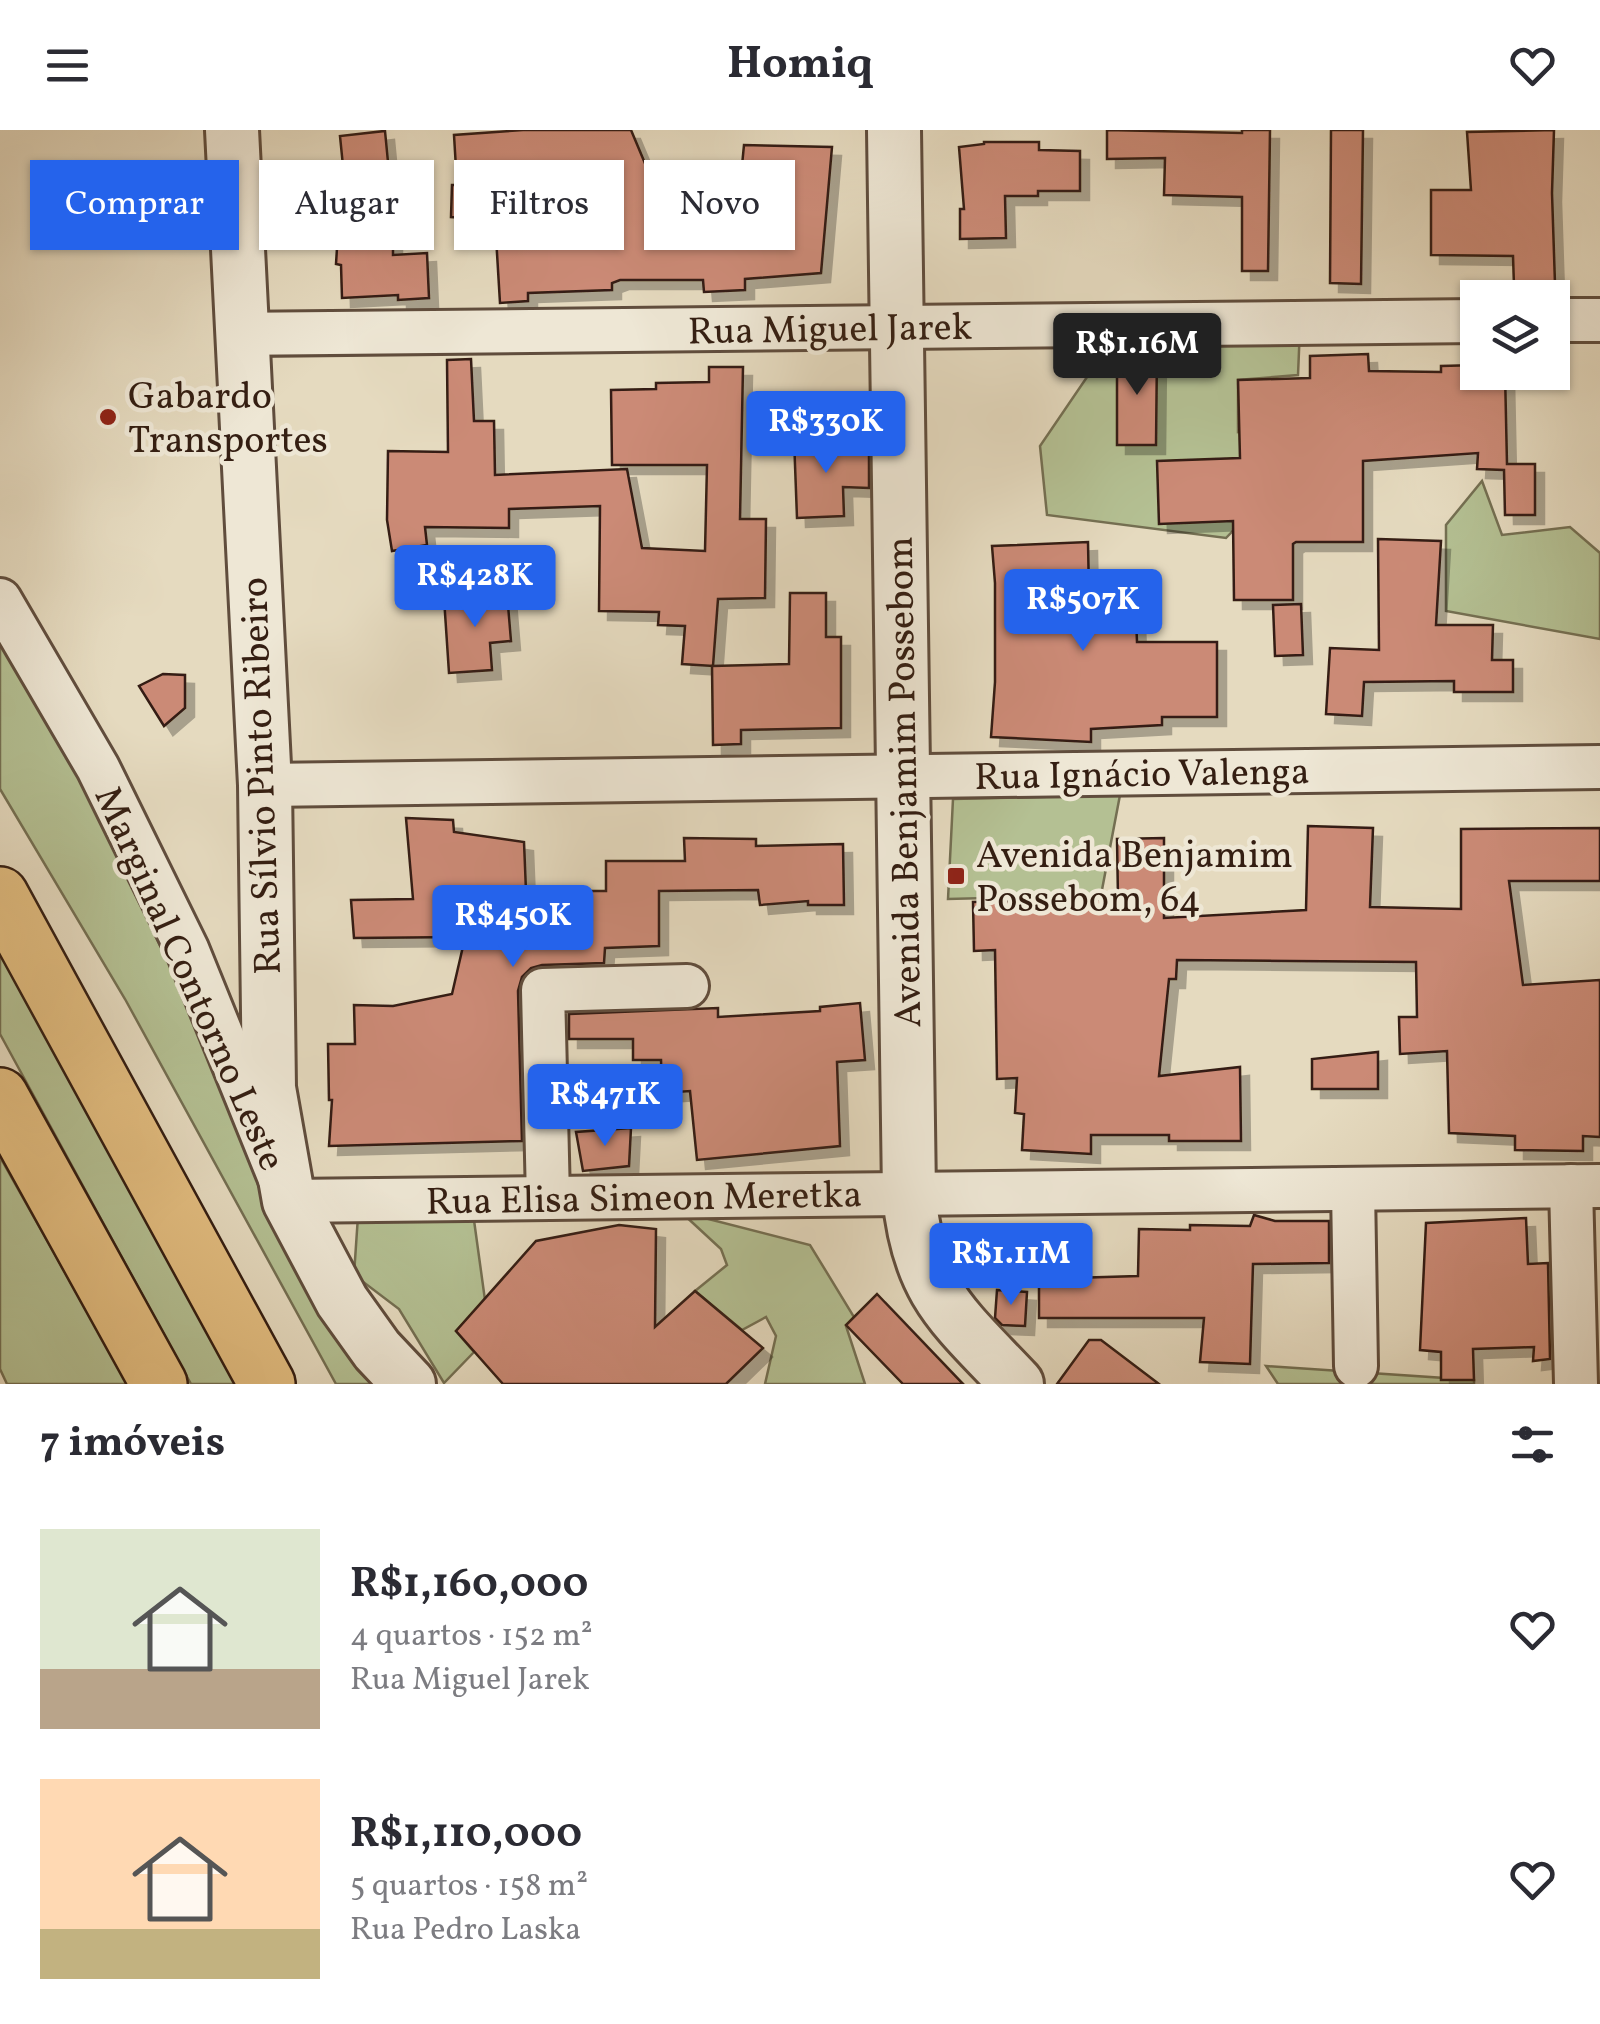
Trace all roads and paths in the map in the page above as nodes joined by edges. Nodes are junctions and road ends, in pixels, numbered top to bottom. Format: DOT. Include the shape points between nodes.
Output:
graph roads {
  1 [pos="232,130"];
  2 [pos="894,130"];
  3 [pos="1570,320"];
  4 [pos="1600,320"];
  5 [pos="1460,321"];
  6 [pos="896,327"];
  7 [pos="242,334"];
  8 [pos="0,600"];
  9 [pos="1600,767"];
  10 [pos="903,776"];
  11 [pos="265,785"];
  12 [pos="0,895"];
  13 [pos="687,986"];
  14 [pos="0,1096"];
  15 [pos="1586,1186"];
  16 [pos="1353,1188"];
  17 [pos="909,1194"];
  18 [pos="548,1198"];
  19 [pos="288,1202"];
  20 [pos="1356,1366"];
  21 [pos="159,1384"];
  22 [pos="267,1384"];
  23 [pos="409,1384"];
  24 [pos="1017,1384"];
  25 [pos="1576,1384"];
  1 -- 7 [label="street, Rua Sílvio Pinto Ribeiro"];
  2 -- 6 [label="street, Avenida Benjamim Possebom"];
  3 -- 4 [label="street"];
  5 -- 6 [label="street, Rua Miguel Jarek"];
  6 -- 7 [label="street, Rua Miguel Jarek"];
  6 -- 10 [label="street, Avenida Benjamim Possebom"];
  7 -- 11 [label="street, Rua Sílvio Pinto Ribeiro"];
  8 -- 19 [label="street, Marginal Contorno Leste" via="98,768 187,949"];
  9 -- 10 [label="street, Rua Ignácio Valenga"];
  10 -- 11 [label="street, Rua Ignácio Valenga"];
  10 -- 17 [label="street, Avenida Benjamim Possebom"];
  11 -- 19 [label="street, Rua Sílvio Pinto Ribeiro" via="269,1088"];
  12 -- 22 [label="highway"];
  13 -- 18 [label="street" via="544,990"];
  14 -- 21 [label="highway"];
  15 -- 16 [label="street, Rua Elisa Simeon Meretka"];
  15 -- 25 [label="street"];
  16 -- 17 [label="street, Rua Elisa Simeon Meretka"];
  16 -- 20 [label="street"];
  17 -- 18 [label="street, Rua Elisa Simeon Meretka"];
  17 -- 24 [label="street, Avenida Benjamim Possebom" via="917,1251 939,1297"];
  18 -- 19 [label="street, Rua Elisa Simeon Meretka"];
  19 -- 23 [label="street, Rua Sílvio Pinto Ribeiro" via="342,1301"];
}
